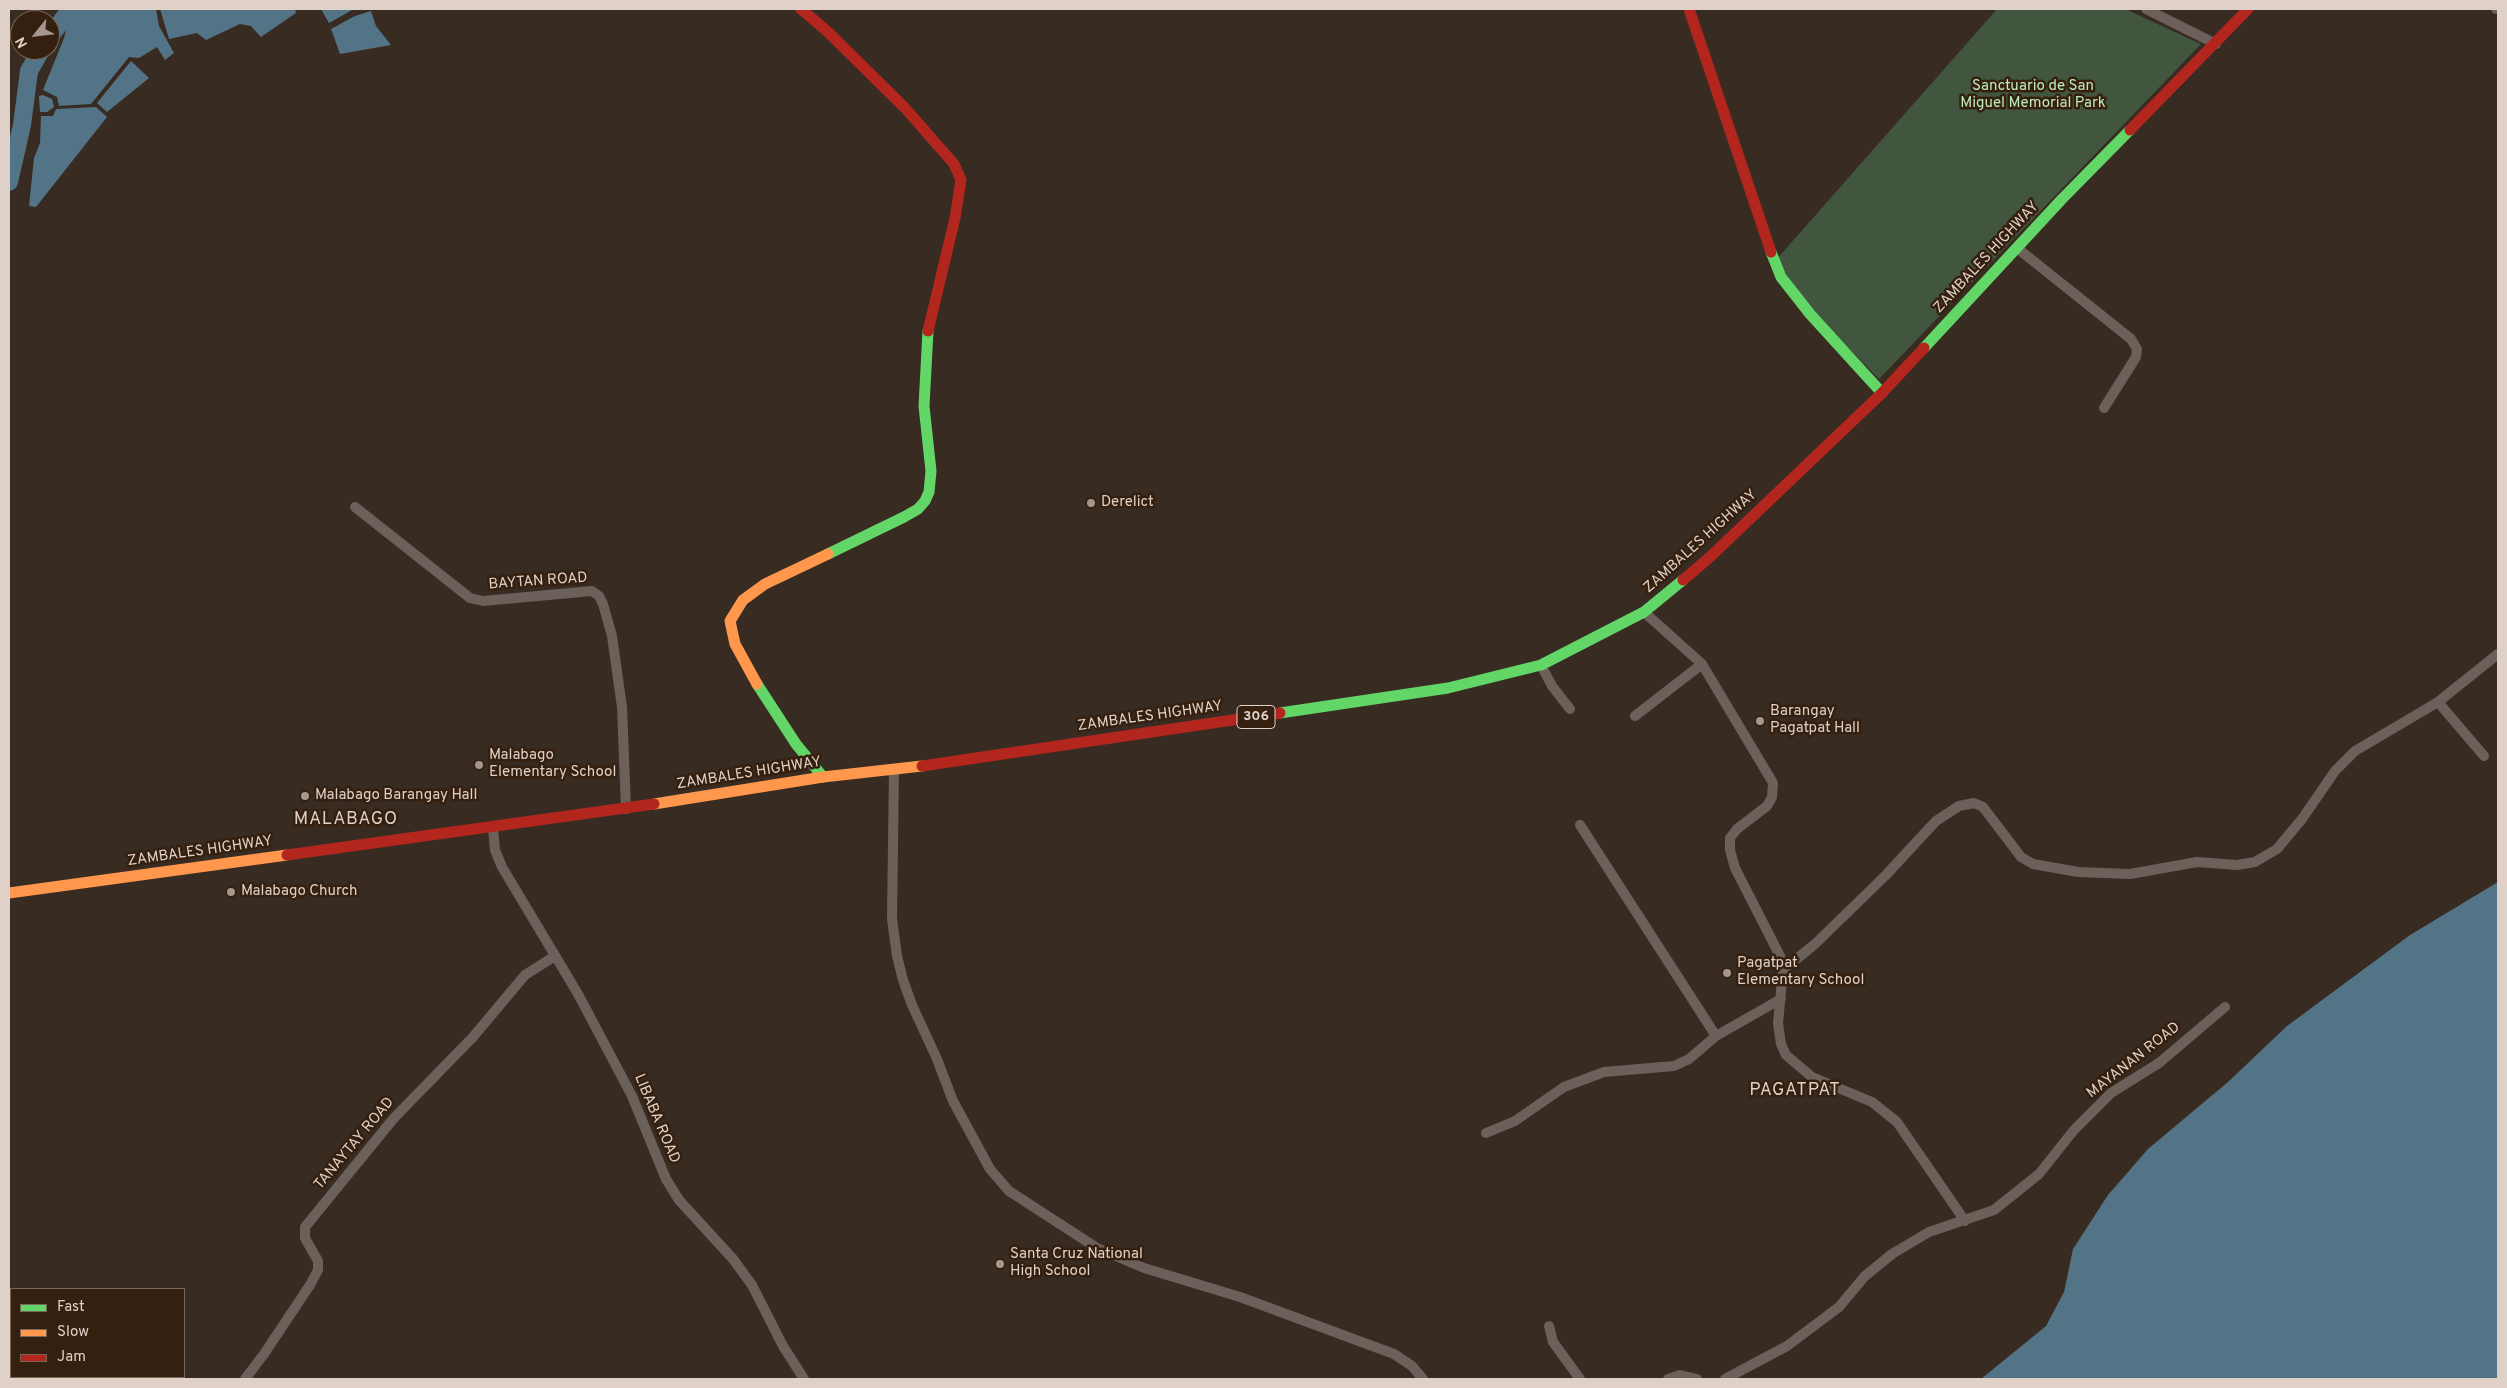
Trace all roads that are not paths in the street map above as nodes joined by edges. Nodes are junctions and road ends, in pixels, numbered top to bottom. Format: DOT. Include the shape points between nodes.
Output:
graph roads {
  1 [pos="801,9"];
  2 [pos="1689,9"];
  3 [pos="2146,9"];
  4 [pos="2248,9"];
  5 [pos="2216,44"];
  6 [pos="2017,248"];
  7 [pos="1882,393"];
  8 [pos="2104,408"];
  9 [pos="355,508"];
  10 [pos="1644,612"];
  11 [pos="2498,654"];
  12 [pos="1702,664"];
  13 [pos="1541,665"];
  14 [pos="2438,702"];
  15 [pos="1570,708"];
  16 [pos="1635,716"];
  17 [pos="2484,756"];
  18 [pos="894,770"];
  19 [pos="823,777"];
  20 [pos="626,809"];
  21 [pos="1580,825"];
  22 [pos="493,828"];
  23 [pos="9,893"];
  24 [pos="555,956"];
  25 [pos="1783,970"];
  26 [pos="1781,999"];
  27 [pos="2225,1007"];
  28 [pos="1716,1036"];
  29 [pos="1486,1133"];
  30 [pos="1964,1221"];
  31 [pos="1549,1326"];
  32 [pos="245,1379"];
  33 [pos="804,1379"];
  34 [pos="1423,1379"];
  35 [pos="1580,1379"];
  36 [pos="1668,1379"];
  37 [pos="1697,1379"];
  38 [pos="1726,1379"];
  1 -- 19 [label="main road" via="905,108 954,164 961,180 927,334 924,406 931,471 925,501 904,517 765,584 743,600 730,620 735,644 762,694"];
  2 -- 7 [label="main road" via="1761,228 1781,277"];
  3 -- 5 [label="street"];
  4 -- 5 [label="main road, ZAMBALES HIGHWAY / 306"];
  5 -- 6 [label="main road, ZAMBALES HIGHWAY / 306"];
  6 -- 7 [label="main road, ZAMBALES HIGHWAY / 306"];
  6 -- 8 [label="street" via="2131,339 2137,349 2136,358"];
  7 -- 10 [label="main road, ZAMBALES HIGHWAY / 306" via="1710,557"];
  9 -- 20 [label="street, BAYTAN ROAD" via="470,598 483,601 592,591 599,596 612,636 622,707"];
  10 -- 12 [label="street"];
  10 -- 13 [label="main road, ZAMBALES HIGHWAY / 306"];
  11 -- 14 [label="street"];
  12 -- 16 [label="street"];
  12 -- 25 [label="street" via="1773,783 1768,806 1737,829 1730,838 1730,850 1739,877 1780,956"];
  13 -- 15 [label="street" via="1552,686"];
  13 -- 18 [label="main road, ZAMBALES HIGHWAY / 306" via="1456,687"];
  14 -- 17 [label="street"];
  14 -- 25 [label="street" via="2355,751 2277,849 2255,862 2237,865 2197,862 2130,874 2078,872 2033,864 2021,857 1983,807 1974,803 1959,806 1936,821 1834,926"];
  18 -- 19 [label="main road, ZAMBALES HIGHWAY / 306"];
  18 -- 34 [label="street" via="892,920 903,980 953,1101 990,1169 1008,1191 1097,1248 1144,1268 1240,1297 1394,1354 1412,1366"];
  19 -- 20 [label="main road, ZAMBALES HIGHWAY / 306"];
  20 -- 22 [label="main road, ZAMBALES HIGHWAY / 306"];
  21 -- 28 [label="street"];
  22 -- 23 [label="main road, ZAMBALES HIGHWAY / 306"];
  22 -- 24 [label="street, LIBABA ROAD" via="495,850 502,867"];
  24 -- 32 [label="street, TANAYTAY ROAD" via="526,975 473,1037 394,1118 305,1227 306,1238 318,1261 318,1270 269,1348"];
  24 -- 33 [label="street, LIBABA ROAD" via="632,1096 666,1180 679,1200 733,1259 752,1285"];
  25 -- 26 [label="street"];
  26 -- 28 [label="street"];
  26 -- 30 [label="street" via="1778,1029 1786,1055 1812,1077 1872,1102 1897,1122"];
  27 -- 30 [label="street, MAYANAN ROAD" via="2159,1063 2111,1093 2074,1130 2039,1174 1994,1210"];
  28 -- 29 [label="street" via="1689,1059 1674,1066 1604,1072 1564,1087 1515,1122"];
  30 -- 38 [label="street, MAYANAN ROAD" via="1929,1232 1892,1254 1865,1276 1839,1307 1794,1340"];
  31 -- 35 [label="street" via="1554,1342"];
  36 -- 37 [label="street" via="1680,1375"];
}
